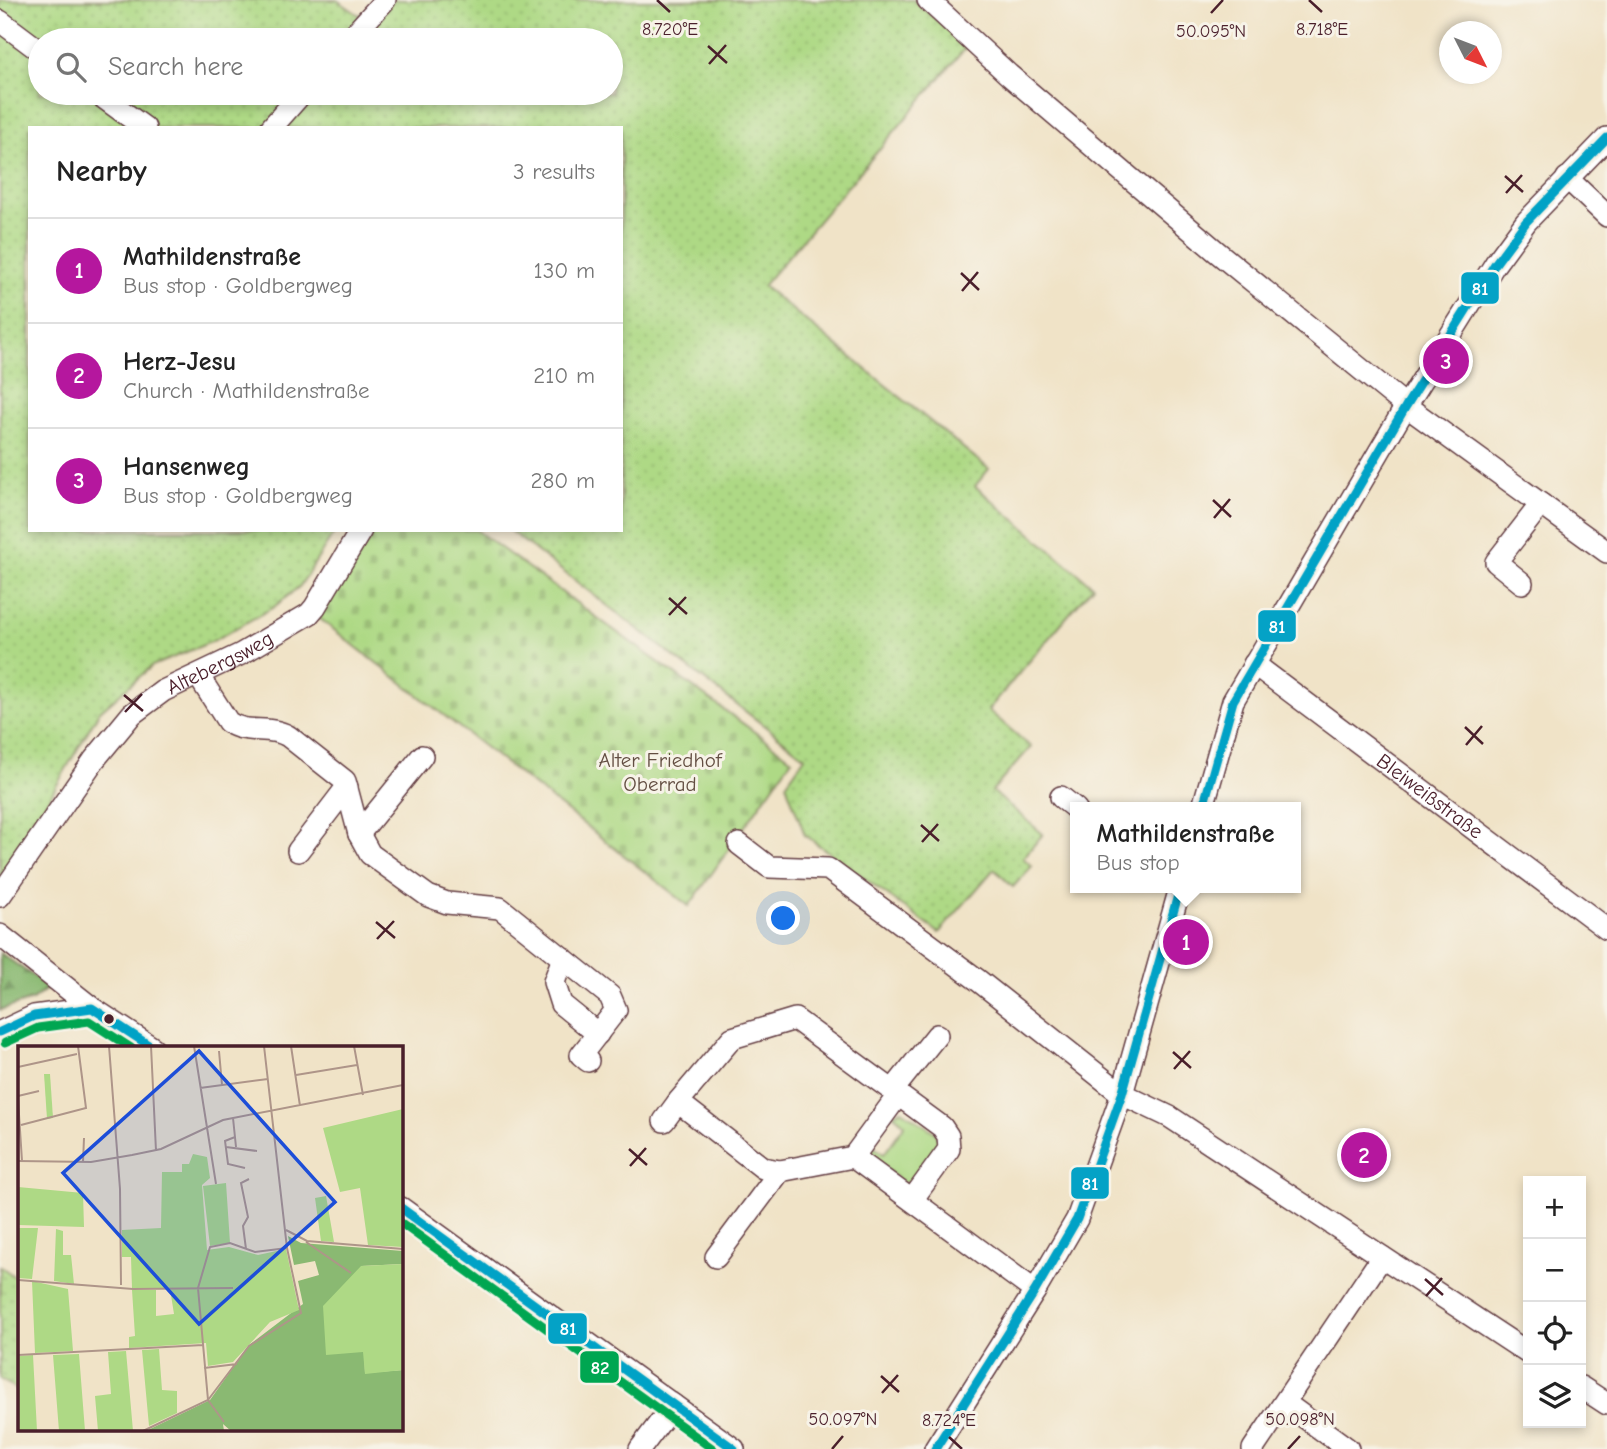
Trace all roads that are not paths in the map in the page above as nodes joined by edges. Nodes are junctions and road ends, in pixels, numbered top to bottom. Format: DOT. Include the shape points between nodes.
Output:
graph roads {
  1 [pos="384,0"];
  2 [pos="928,0"];
  3 [pos="0,21"];
  4 [pos="360,28"];
  5 [pos="28,42"];
  6 [pos="113,105"];
  7 [pos="291,105"];
  8 [pos="142,126"];
  9 [pos="273,126"];
  10 [pos="1607,138"];
  11 [pos="1567,177"];
  12 [pos="1607,216"];
  13 [pos="1406,406"];
  14 [pos="1541,504"];
  15 [pos="360,532"];
  16 [pos="1607,552"];
  17 [pos="1522,583"];
  18 [pos="1254,664"];
  19 [pos="198,675"];
  20 [pos="422,756"];
  21 [pos="347,787"];
  22 [pos="1204,802"];
  23 [pos="359,834"];
  24 [pos="740,844"];
  25 [pos="298,851"];
  26 [pos="1177,893"];
  27 [pos="0,896"];
  28 [pos="1607,929"];
  29 [pos="0,935"];
  30 [pos="564,958"];
  31 [pos="92,1008"];
  32 [pos="0,1032"];
  33 [pos="598,1034"];
  34 [pos="937,1035"];
  35 [pos="150,1046"];
  36 [pos="588,1061"];
  37 [pos="896,1092"];
  38 [pos="1122,1094"];
  39 [pos="678,1102"];
  40 [pos="664,1121"];
  41 [pos="853,1157"];
  42 [pos="780,1171"];
  43 [pos="912,1200"];
  44 [pos="402,1209"];
  45 [pos="716,1257"];
  46 [pos="1382,1257"];
  47 [pos="1035,1291"];
  48 [pos="1523,1350"];
  49 [pos="1586,1390"];
  50 [pos="1285,1403"];
  51 [pos="1607,1404"];
  52 [pos="673,1405"];
  53 [pos="640,1449"];
  54 [pos="734,1449"];
  55 [pos="935,1449"];
  56 [pos="1253,1449"];
  57 [pos="1348,1449"];
  1 -- 4 [label="street"];
  2 -- 13 [label="street" via="1217,252"];
  3 -- 5 [label="street"];
  6 -- 8 [label="street"];
  7 -- 9 [label="street"];
  10 -- 11 [label="street"];
  11 -- 12 [label="street"];
  11 -- 13 [label="street" via="1495,264"];
  13 -- 14 [label="street"];
  13 -- 18 [label="street"];
  14 -- 16 [label="street"];
  14 -- 17 [label="street" via="1496,562"];
  15 -- 19 [label="street, Altebergsweg" via="309,614"];
  18 -- 22 [label="street" via="1233,701"];
  18 -- 28 [label="street, Bleiweißstraße"];
  19 -- 21 [label="street" via="228,722 241,729 278,730"];
  19 -- 27 [label="street, Altebergsweg" via="149,700 112,736"];
  20 -- 23 [label="street"];
  21 -- 23 [label="street"];
  21 -- 25 [label="street"];
  23 -- 30 [label="street" via="370,854 428,896 447,903 500,908"];
  24 -- 38 [label="street" via="769,867 828,869"];
  26 -- 38 [label="street"];
  29 -- 31 [label="street"];
  30 -- 33 [label="street" via="554,982 561,1004"];
  30 -- 33 [label="street" via="610,996 616,1010"];
  31 -- 32 [label="street" via="34,1016"];
  31 -- 35 [label="street"];
  33 -- 36 [label="street" via="581,1055"];
  34 -- 37 [label="street"];
  37 -- 39 [label="street" via="795,1019 732,1038"];
  37 -- 41 [label="street"];
  37 -- 43 [label="street" via="948,1136 948,1149"];
  38 -- 46 [label="street" via="1170,1117"];
  38 -- 47 [label="street" via="1084,1202"];
  39 -- 40 [label="street"];
  39 -- 42 [label="street" via="763,1168"];
  41 -- 42 [label="street"];
  41 -- 43 [label="street"];
  42 -- 45 [label="street"];
  43 -- 47 [label="street"];
  44 -- 52 [label="street"];
  46 -- 48 [label="street"];
  46 -- 50 [label="street"];
  47 -- 55 [label="street"];
  49 -- 51 [label="street"];
  50 -- 56 [label="street"];
  50 -- 57 [label="street"];
  52 -- 53 [label="street"];
  52 -- 54 [label="street"];
}
